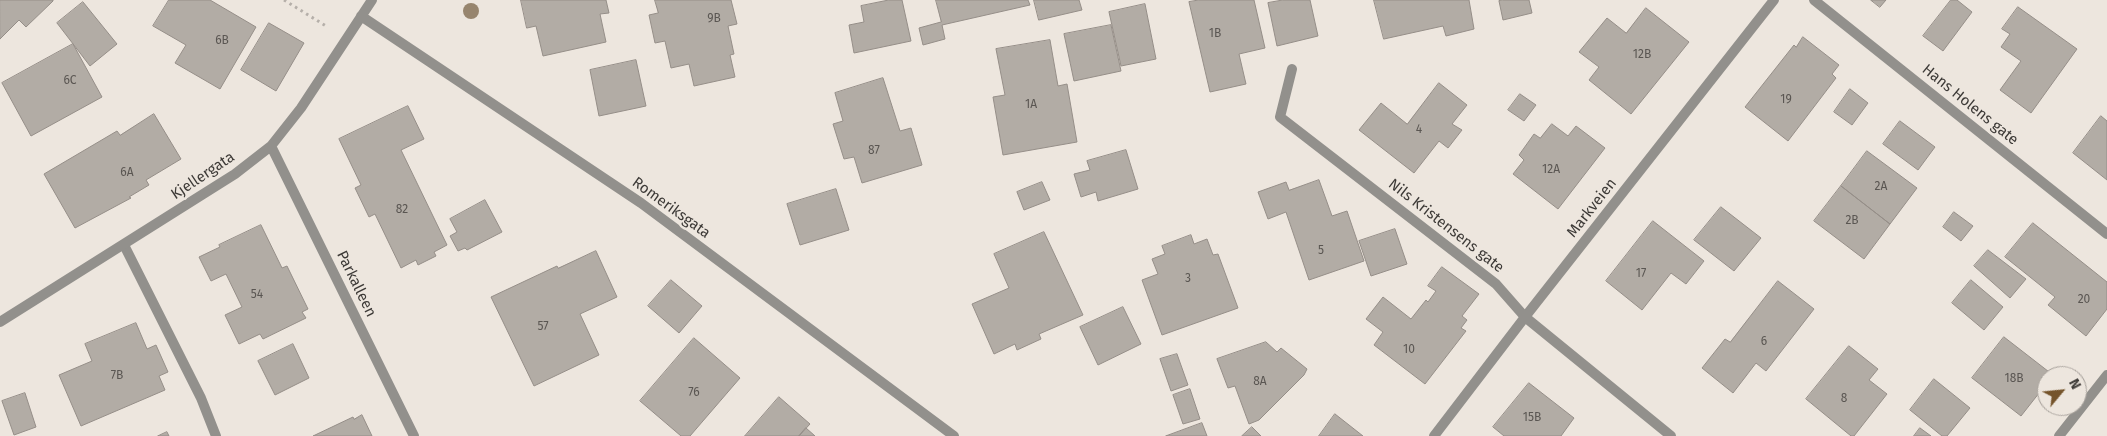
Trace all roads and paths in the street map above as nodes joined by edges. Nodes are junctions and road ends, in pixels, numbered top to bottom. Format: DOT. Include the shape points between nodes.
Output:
graph roads {
  1 [pos="284,0"];
  2 [pos="372,0"];
  3 [pos="1774,0"];
  4 [pos="1814,0"];
  5 [pos="361,16"];
  6 [pos="346,39"];
  7 [pos="1292,69"];
  8 [pos="271,146"];
  9 [pos="2107,234"];
  10 [pos="124,245"];
  11 [pos="1525,317"];
  12 [pos="0,322"];
  13 [pos="2107,375"];
  14 [pos="216,436"];
  15 [pos="414,436"];
  16 [pos="954,436"];
  17 [pos="1434,436"];
  18 [pos="1671,436"];
  19 [pos="2059,436"];
  1 -- 6 [label="path"];
  2 -- 5 [label="street, Kjellergata"];
  3 -- 11 [label="street, Markveien"];
  4 -- 9 [label="street, Hans Holens gate"];
  5 -- 6 [label="street, Kjellergata"];
  5 -- 16 [label="street, Romeriksgata" via="640,203"];
  6 -- 8 [label="street, Kjellergata" via="301,108"];
  7 -- 11 [label="street, Nils Kristensens gate" via="1280,117 1496,284"];
  8 -- 10 [label="street, Kjellergata" via="235,174"];
  8 -- 15 [label="street, Parkalleen"];
  10 -- 12 [label="street, Kjellergata"];
  10 -- 14 [label="street"];
  11 -- 17 [label="street, Markveien"];
  11 -- 18 [label="street, Nils Kristensens gate"];
  13 -- 19 [label="street"];
}
